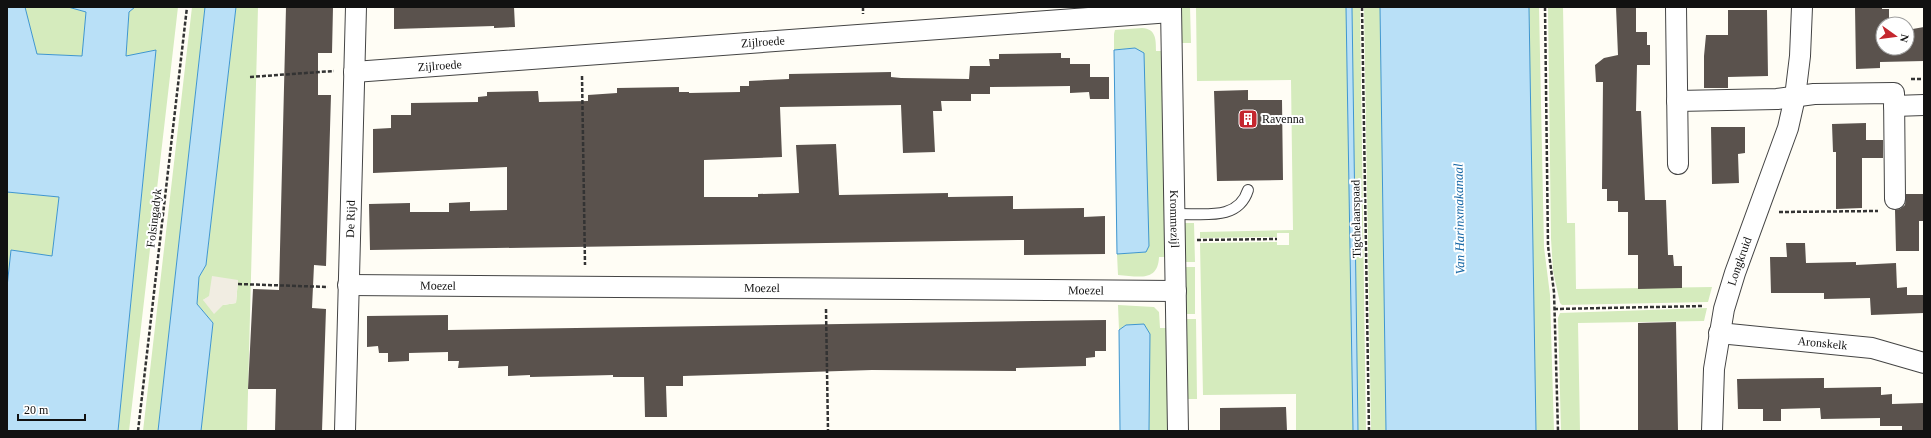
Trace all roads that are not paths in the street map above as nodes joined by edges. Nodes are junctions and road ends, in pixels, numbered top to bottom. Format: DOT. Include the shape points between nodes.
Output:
graph roads {
  1 [pos="356,7"];
  2 [pos="1676,7"];
  3 [pos="1802,7"];
  4 [pos="1171,10"];
  5 [pos="354,72"];
  6 [pos="1795,97"];
  7 [pos="1678,101"];
  8 [pos="1924,105"];
  9 [pos="1894,106"];
  10 [pos="1678,164"];
  11 [pos="1248,190"];
  12 [pos="1895,199"];
  13 [pos="1174,214"];
  14 [pos="348,285"];
  15 [pos="1176,291"];
  16 [pos="1719,333"];
  17 [pos="1924,363"];
  18 [pos="345,431"];
  19 [pos="1178,431"];
  20 [pos="1712,431"];
  1 -- 5 [label="street, De Rijd"];
  2 -- 7 [label="street"];
  3 -- 6 [label="street, Longkruid"];
  4 -- 5 [label="street, Zijlroede"];
  4 -- 13 [label="street, Krommezijl"];
  5 -- 14 [label="street, De Rijd"];
  6 -- 7 [label="street"];
  6 -- 9 [label="street" via="1814,94 1894,93"];
  6 -- 16 [label="street, Longkruid" via="1786,135 1735,273"];
  7 -- 10 [label="street"];
  8 -- 9 [label="street"];
  9 -- 12 [label="street"];
  11 -- 13 [label="lane" via="1241,204 1227,213"];
  13 -- 15 [label="street, Krommezijl"];
  14 -- 15 [label="street, Moezel"];
  14 -- 18 [label="street, De Rijd"];
  15 -- 19 [label="street, Krommezijl"];
  16 -- 17 [label="street, Aronskelk" via="1872,348"];
  16 -- 20 [label="street, Longkruid" via="1714,369"];
}
